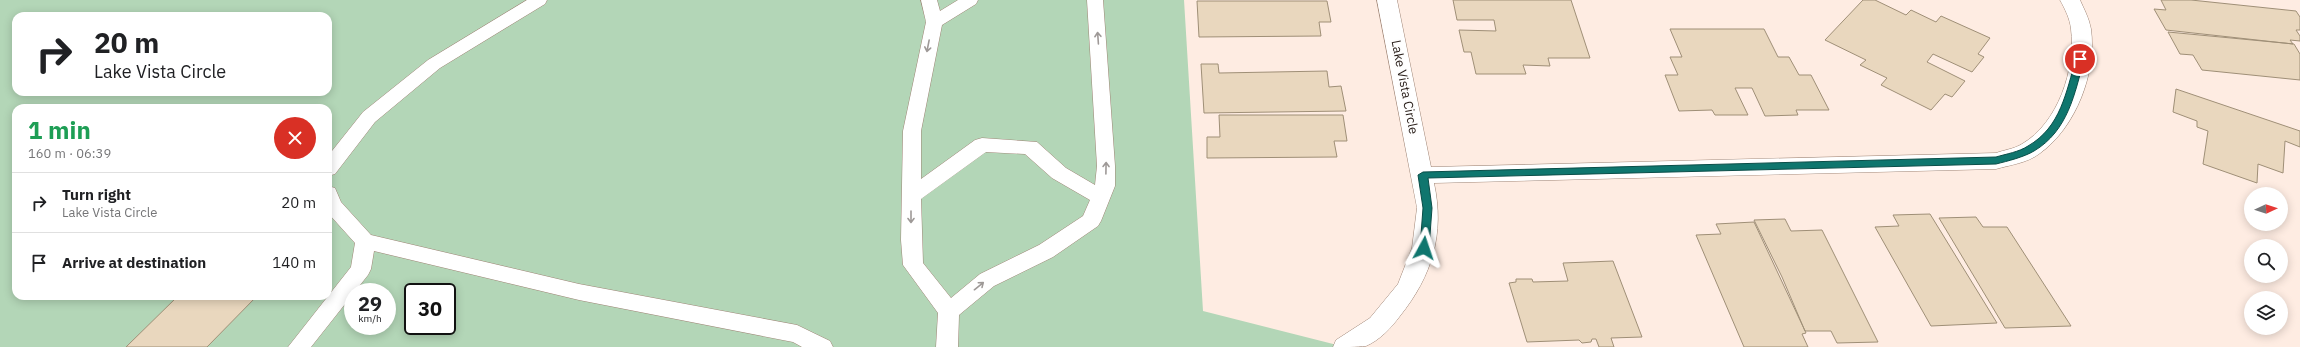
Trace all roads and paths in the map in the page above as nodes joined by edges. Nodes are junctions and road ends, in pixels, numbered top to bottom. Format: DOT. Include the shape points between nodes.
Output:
graph roads {
  1 [pos="539,0"];
  2 [pos="929,0"];
  3 [pos="970,0"];
  4 [pos="1095,0"];
  5 [pos="1387,0"];
  6 [pos="2070,0"];
  7 [pos="934,22"];
  8 [pos="332,164"];
  9 [pos="1423,175"];
  10 [pos="911,196"];
  11 [pos="1100,197"];
  12 [pos="332,203"];
  13 [pos="365,241"];
  14 [pos="949,311"];
  15 [pos="299,347"];
  16 [pos="822,347"];
  17 [pos="947,347"];
  18 [pos="1345,347"];
  1 -- 8 [label="lane" via="434,64 369,117"];
  2 -- 7 [label="lane"];
  3 -- 7 [label="lane"];
  11 -- 4 [label="lane, one-way" via="1105,186 1106,166"];
  5 -- 9 [label="street, Lake Vista Circle"];
  6 -- 9 [label="street" via="2082,30 2080,59 2066,109 2052,131 2031,149 1996,161"];
  7 -- 10 [label="lane, one-way" via="912,131"];
  9 -- 18 [label="street, Lake Vista Circle" via="1428,208 1424,248 1408,289 1379,325"];
  10 -- 11 [label="lane" via="982,145 1030,147 1059,173"];
  10 -- 14 [label="lane, one-way" via="913,266"];
  14 -- 11 [label="lane, one-way" via="987,280 1046,251 1091,221"];
  12 -- 13 [label="lane"];
  13 -- 15 [label="lane" via="361,269"];
  13 -- 16 [label="lane" via="579,292 797,334"];
  14 -- 17 [label="lane"];
}
